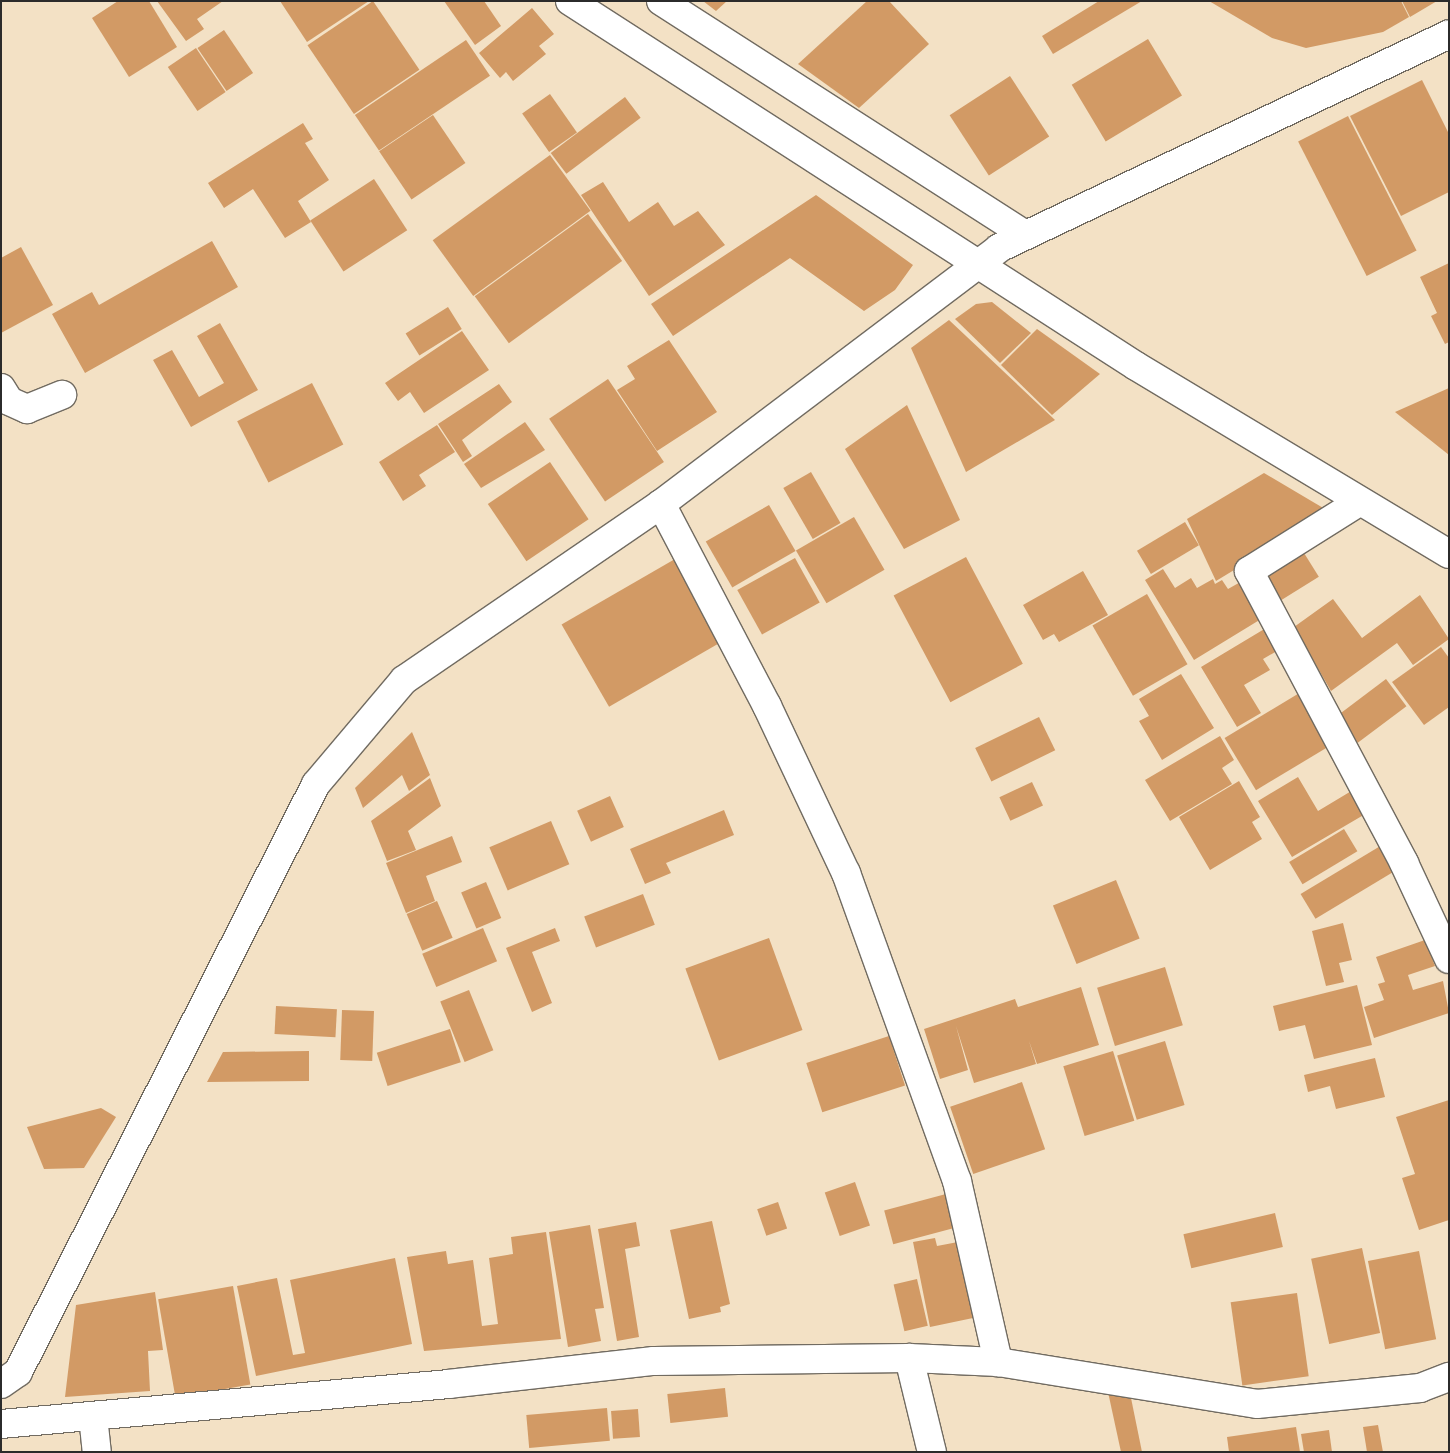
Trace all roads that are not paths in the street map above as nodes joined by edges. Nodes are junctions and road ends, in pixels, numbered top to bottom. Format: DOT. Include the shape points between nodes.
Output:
graph roads {
  1 [pos="570,1"];
  2 [pos="661,1"];
  3 [pos="1449,34"];
  4 [pos="1025,235"];
  5 [pos="978,264"];
  6 [pos="1,388"];
  7 [pos="62,395"];
  8 [pos="1359,502"];
  9 [pos="661,504"];
  10 [pos="1449,554"];
  11 [pos="1449,959"];
  12 [pos="909,1358"];
  13 [pos="998,1362"];
  14 [pos="1449,1377"];
  15 [pos="1,1384"];
  16 [pos="93,1416"];
  17 [pos="1,1424"];
  18 [pos="97,1452"];
  19 [pos="932,1452"];
  1 -- 5 [label="street"];
  2 -- 4 [label="street"];
  3 -- 4 [label="street"];
  4 -- 5 [label="street"];
  5 -- 8 [label="street"];
  5 -- 9 [label="street"];
  6 -- 7 [label="street" via="9,401 27,409"];
  8 -- 10 [label="street"];
  8 -- 11 [label="street" via="1249,572 1404,863"];
  9 -- 13 [label="street" via="767,706 846,872 957,1180"];
  9 -- 15 [label="street" via="404,680 316,784 18,1372"];
  12 -- 13 [label="street"];
  12 -- 16 [label="street" via="654,1361 448,1384"];
  12 -- 19 [label="street"];
  13 -- 14 [label="street" via="1257,1404 1420,1388"];
  16 -- 17 [label="street"];
  16 -- 18 [label="street"];
}
